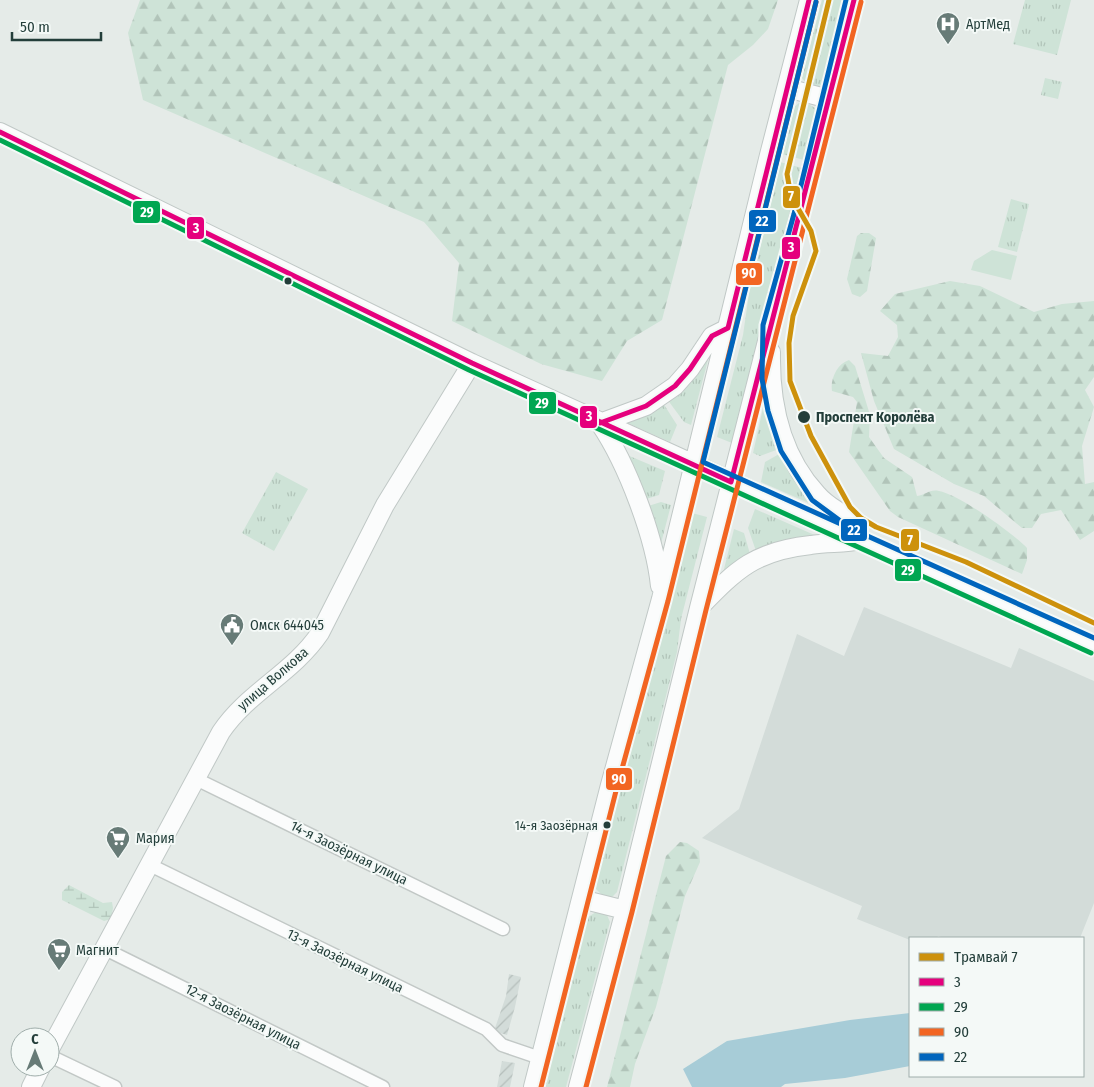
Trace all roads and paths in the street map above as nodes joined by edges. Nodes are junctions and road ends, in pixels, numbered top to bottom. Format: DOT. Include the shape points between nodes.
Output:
graph roads {
  1 [pos="809,0"];
  2 [pos="854,0"];
  3 [pos="786,88"];
  4 [pos="829,99"];
  5 [pos="0,132"];
  6 [pos="770,326"];
  7 [pos="728,328"];
  8 [pos="472,364"];
  9 [pos="600,423"];
  10 [pos="694,466"];
  11 [pos="731,482"];
  12 [pos="861,540"];
  13 [pos="661,598"];
  14 [pos="699,608"];
  15 [pos="1094,646"];
  16 [pos="194,778"];
  17 [pos="148,864"];
  18 [pos="582,899"];
  19 [pos="625,910"];
  20 [pos="503,929"];
  21 [pos="103,948"];
  22 [pos="60,1030"];
  23 [pos="540,1058"];
  24 [pos="60,1061"];
  25 [pos="114,1087"];
  26 [pos="383,1087"];
  27 [pos="533,1087"];
  28 [pos="578,1087"];
  1 -- 3 [label="main road"];
  2 -- 4 [label="main road"];
  3 -- 4 [label="main road"];
  3 -- 7 [label="main road"];
  4 -- 6 [label="main road"];
  5 -- 8 [label="main road"];
  6 -- 11 [label="main road"];
  6 -- 12 [label="main road" via="771,387 787,447 817,495 855,523"];
  7 -- 9 [label="main road" via="712,336 675,386 646,406"];
  7 -- 10 [label="main road"];
  8 -- 9 [label="main road"];
  8 -- 16 [label="main road, улица Волкова" via="385,505 320,633 294,665 230,718"];
  9 -- 10 [label="main road"];
  9 -- 13 [label="main road" via="614,444 638,506 655,557"];
  10 -- 11 [label="main road"];
  10 -- 13 [label="main road"];
  11 -- 12 [label="main road"];
  11 -- 14 [label="main road"];
  12 -- 14 [label="main road" via="794,547 758,557 732,575"];
  12 -- 15 [label="main road"];
  13 -- 18 [label="main road"];
  14 -- 19 [label="main road"];
  16 -- 17 [label="main road, улица Волкова"];
  16 -- 20 [label="street, 14-я Заозёрная улица"];
  17 -- 21 [label="main road, улица Волкова"];
  17 -- 23 [label="street, 13-я Заозёрная улица" via="486,1029 502,1044"];
  18 -- 19 [label="main road"];
  18 -- 23 [label="main road"];
  19 -- 28 [label="main road"];
  21 -- 22 [label="main road, улица Волкова"];
  21 -- 26 [label="street, 12-я Заозёрная улица"];
  23 -- 27 [label="main road"];
  24 -- 25 [label="street"];
}
